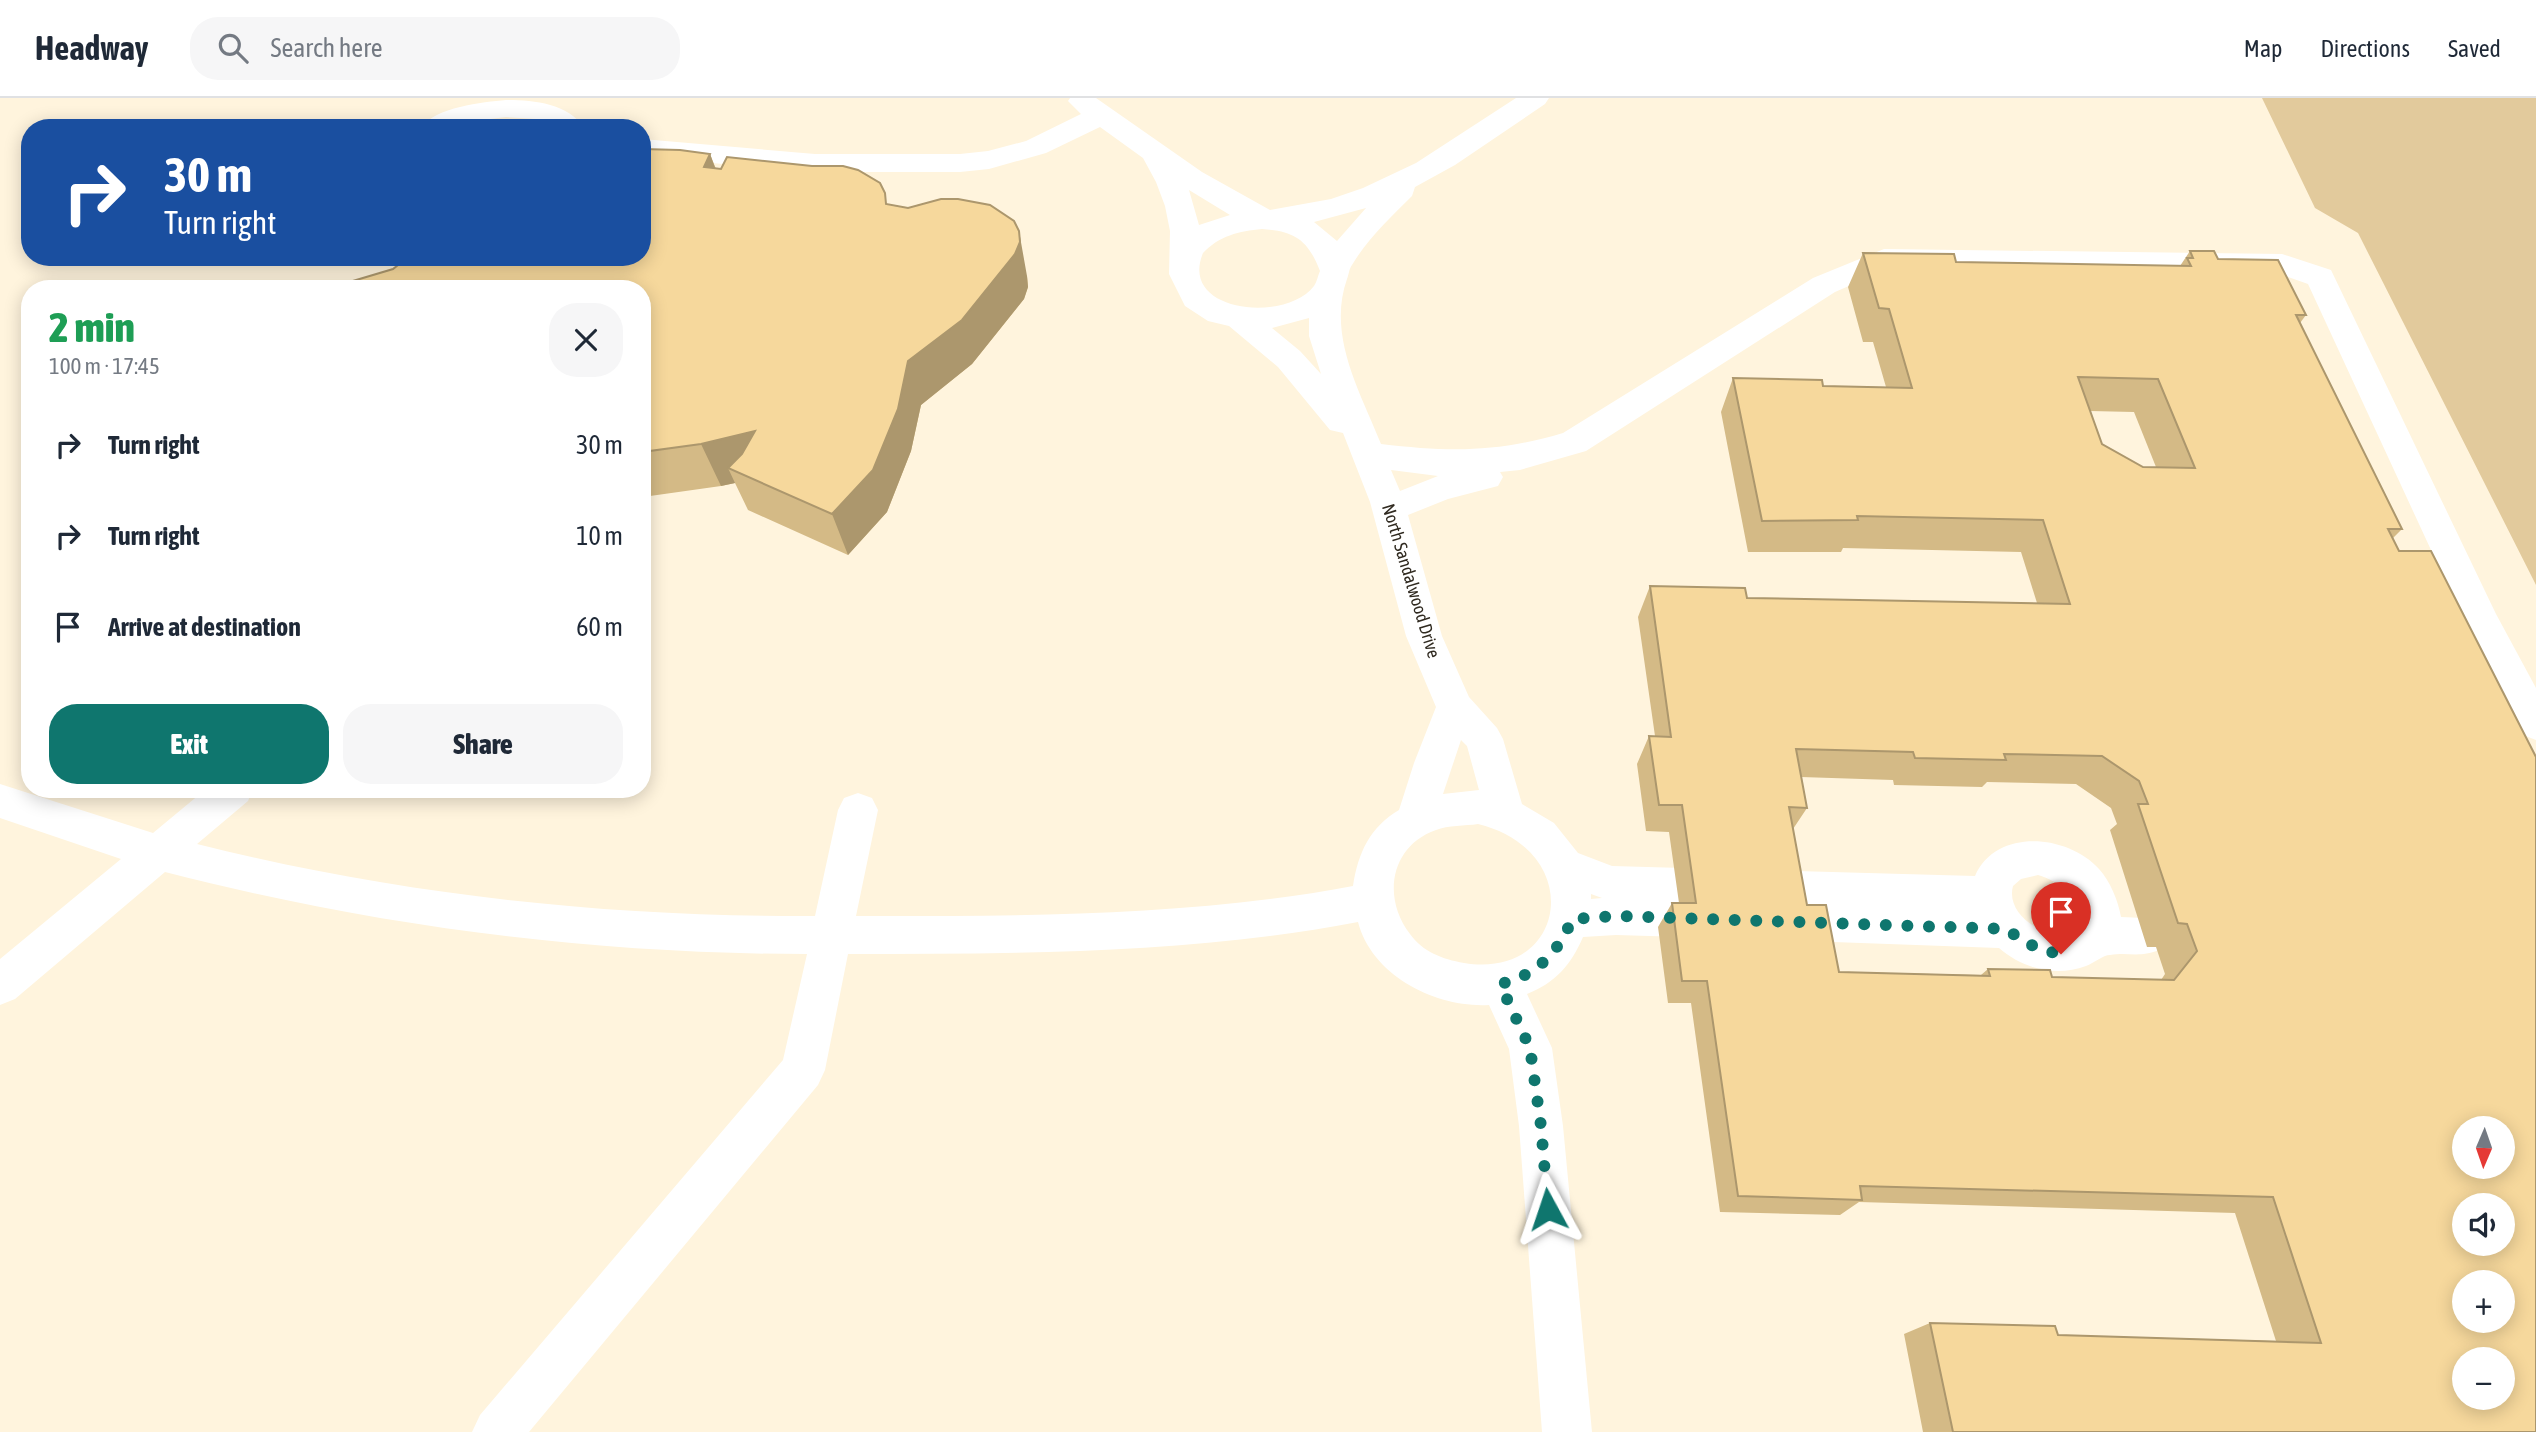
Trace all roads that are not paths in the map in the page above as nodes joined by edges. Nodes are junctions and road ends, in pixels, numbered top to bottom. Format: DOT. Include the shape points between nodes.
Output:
graph roads {
  1 [pos="1077,98"];
  2 [pos="1535,98"];
  3 [pos="470,103"];
  4 [pos="1101,115"];
  5 [pos="448,119"];
  6 [pos="566,119"];
  7 [pos="1142,146"];
  8 [pos="651,149"];
  9 [pos="1419,173"];
  10 [pos="1266,219"];
  11 [pos="1186,257"];
  12 [pos="1329,280"];
  13 [pos="1240,319"];
  14 [pos="1574,442"];
  15 [pos="1370,455"];
  16 [pos="1389,509"];
  17 [pos="2475,685"];
  18 [pos="2523,699"];
  19 [pos="1455,707"];
  20 [pos="223,798"];
  21 [pos="0,801"];
  22 [pos="858,810"];
  23 [pos="1505,813"];
  24 [pos="1417,817"];
  25 [pos="159,852"];
  26 [pos="1564,866"];
  27 [pos="1371,901"];
  28 [pos="2108,910"];
  29 [pos="1999,912"];
  30 [pos="1572,919"];
  31 [pos="831,935"];
  32 [pos="2144,937"];
  33 [pos="1500,984"];
  34 [pos="0,985"];
  35 [pos="498,1432"];
  36 [pos="1567,1432"];
  1 -- 4 [label="street"];
  2 -- 9 [label="street"];
  3 -- 5 [label="street"];
  3 -- 6 [label="street" via="537,104"];
  4 -- 7 [label="street"];
  4 -- 8 [label="street" via="1036,147 960,163 815,163"];
  7 -- 10 [label="street" via="1210,192"];
  7 -- 11 [label="street" via="1172,183 1183,210"];
  9 -- 10 [label="street" via="1353,203"];
  9 -- 12 [label="street" via="1362,229"];
  10 -- 11 [label="street" via="1242,220 1215,229 1194,244"];
  10 -- 12 [label="street" via="1289,223 1321,240 1330,253"];
  11 -- 13 [label="street" via="1184,272 1200,302"];
  12 -- 13 [label="street" via="1310,307 1289,316"];
  12 -- 15 [label="street, North Sandalwood Drive" via="1325,337"];
  13 -- 15 [label="street, North Sandalwood Drive" via="1289,359"];
  14 -- 15 [label="street" via="1520,458 1443,464"];
  14 -- 16 [label="street" via="1544,464 1441,488"];
  14 -- 18 [label="street" via="1824,285 1884,258 2298,267 2320,277"];
  15 -- 16 [label="street, North Sandalwood Drive"];
  16 -- 19 [label="street, North Sandalwood Drive" via="1424,636"];
  17 -- 18 [label="street"];
  19 -- 23 [label="street, North Sandalwood Drive" via="1484,739"];
  19 -- 24 [label="street"];
  20 -- 25 [label="street"];
  21 -- 25 [label="street"];
  22 -- 31 [label="street"];
  23 -- 24 [label="street" via="1468,806 1441,808"];
  23 -- 26 [label="street" via="1529,826"];
  24 -- 27 [label="street" via="1381,850 1372,873"];
  25 -- 31 [label="street" via="305,887 531,922 649,932"];
  25 -- 34 [label="street"];
  26 -- 29 [label="street" via="1612,884"];
  26 -- 30 [label="street"];
  27 -- 31 [label="street" via="1293,916 1111,929"];
  27 -- 33 [label="street" via="1380,928 1398,953 1423,973 1453,985"];
  28 -- 29 [label="street" via="2092,943 2061,954 2023,942"];
  28 -- 29 [label="street" via="2072,870 2038,857 2007,863 1997,872 1992,885"];
  28 -- 32 [label="street"];
  29 -- 30 [label="street"];
  30 -- 33 [label="street" via="1564,940 1545,963"];
  31 -- 35 [label="street" via="803,1070"];
  33 -- 36 [label="street" via="1530,1048"];
}
